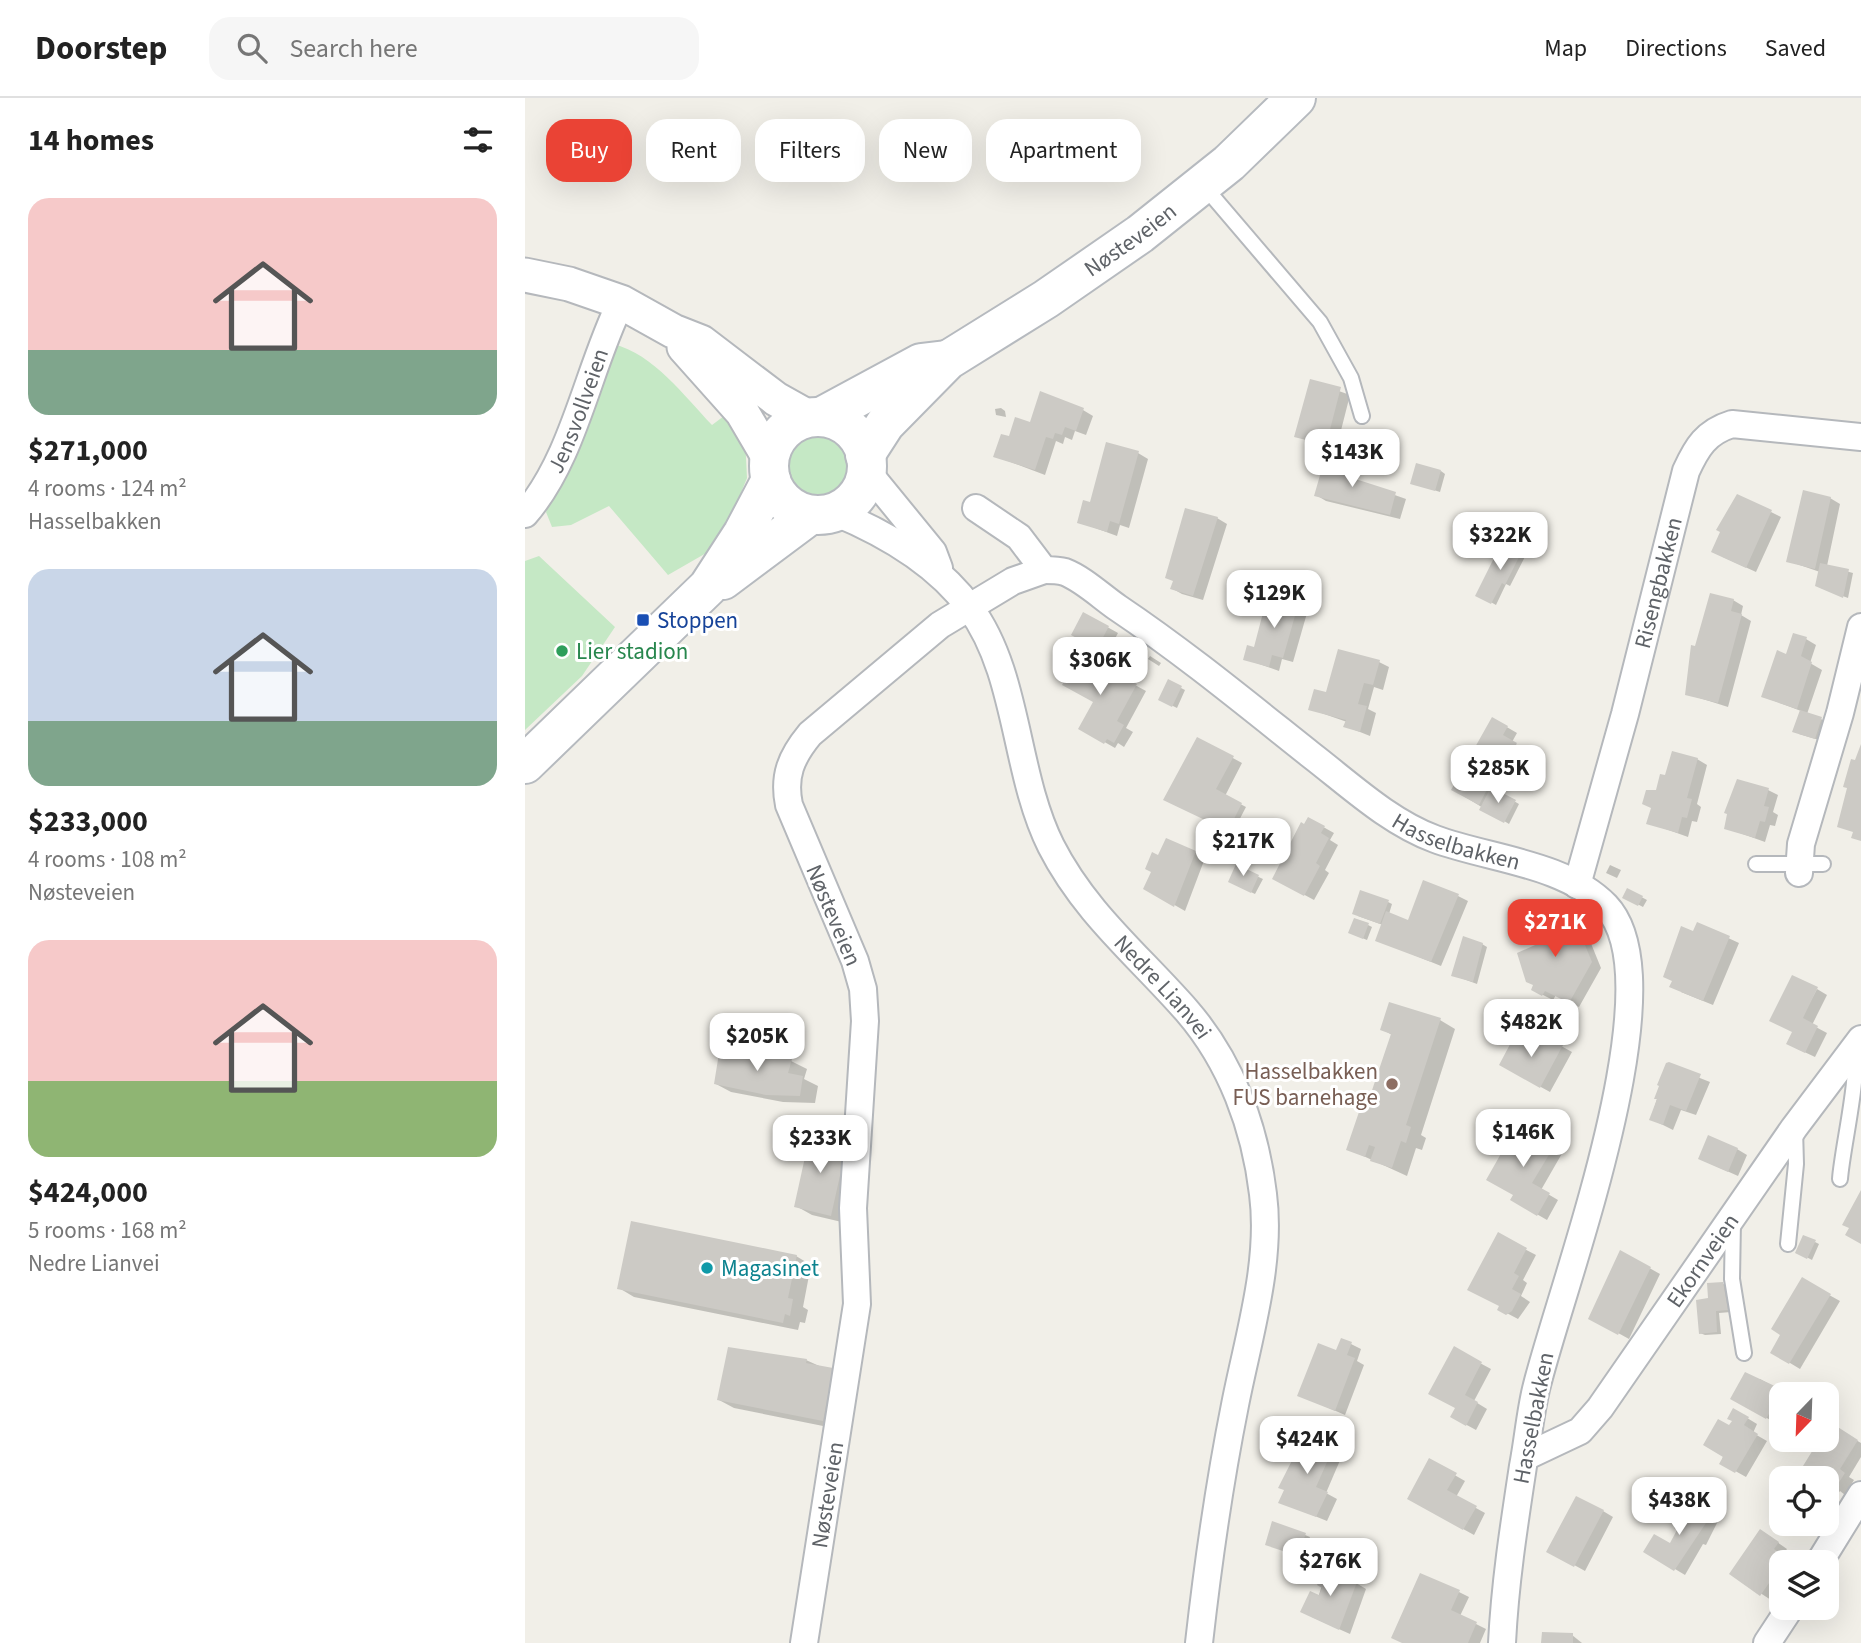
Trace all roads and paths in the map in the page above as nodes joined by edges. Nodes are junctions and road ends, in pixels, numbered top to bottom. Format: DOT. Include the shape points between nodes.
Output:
graph roads {
  1 [pos="1296,98"];
  2 [pos="1203,186"];
  3 [pos="525,275"];
  4 [pos="621,302"];
  5 [pos="673,331"];
  6 [pos="948,360"];
  7 [pos="1362,416"];
  8 [pos="815,418"];
  9 [pos="1861,437"];
  10 [pos="866,462"];
  11 [pos="770,469"];
  12 [pos="528,506"];
  13 [pos="976,508"];
  14 [pos="822,513"];
  15 [pos="1044,570"];
  16 [pos="941,573"];
  17 [pos="708,587"];
  18 [pos="970,608"];
  19 [pos="1861,627"];
  20 [pos="525,764"];
  21 [pos="1756,864"];
  22 [pos="1807,867"];
  23 [pos="1577,885"];
  24 [pos="1858,1046"];
  25 [pos="1794,1128"];
  26 [pos="1840,1179"];
  27 [pos="1733,1220"];
  28 [pos="1788,1244"];
  29 [pos="1744,1353"];
  30 [pos="1525,1457"];
  31 [pos="1861,1495"];
  32 [pos="1827,1550"];
  33 [pos="1782,1620"];
  34 [pos="804,1643"];
  35 [pos="1199,1643"];
  36 [pos="1502,1643"];
  37 [pos="1767,1643"];
  1 -- 2 [label="main road, Nøsteveien"];
  2 -- 6 [label="main road, Nøsteveien" via="1055,293"];
  2 -- 7 [label="lane" via="1320,322 1351,378"];
  3 -- 4 [label="street"];
  4 -- 5 [label="street"];
  4 -- 12 [label="street, Jensvollveien" via="564,446"];
  5 -- 8 [label="street" via="701,342 776,399"];
  5 -- 11 [label="street" via="742,412"];
  6 -- 8 [label="main road, Nøsteveien" via="921,363"];
  6 -- 10 [label="main road, Nøsteveien" via="885,424"];
  8 -- 10 [label="main road" via="851,430"];
  8 -- 11 [label="main road" via="782,433"];
  9 -- 23 [label="street, Risengbakken" via="1732,424 1704,438 1695,452 1686,471"];
  10 -- 14 [label="main road" via="856,497"];
  10 -- 16 [label="street, Nedre Lianvei" via="933,552"];
  11 -- 14 [label="main road" via="787,504"];
  11 -- 17 [label="main road" via="743,533"];
  13 -- 15 [label="street" via="1019,537"];
  14 -- 16 [label="street, Nedre Lianvei" via="867,527"];
  14 -- 17 [label="main road"];
  15 -- 18 [label="street" via="1013,580"];
  15 -- 23 [label="street, Hasselbakken" via="1067,573 1139,621 1410,828"];
  16 -- 18 [label="street, Nedre Lianvei"];
  17 -- 20 [label="main road"];
  18 -- 34 [label="street, Nøsteveien" via="940,625 818,727 799,748 786,780 795,823 855,961 865,1021 853,1208 856,1304"];
  18 -- 35 [label="street, Nedre Lianvei" via="989,641 1003,680 1033,801 1052,849 1103,925 1206,1035 1236,1090 1253,1137 1264,1199 1263,1253 1213,1521"];
  19 -- 22 [label="street" via="1801,844"];
  21 -- 22 [label="lane"];
  23 -- 30 [label="street, Hasselbakken" via="1610,910 1623,934 1630,1003 1602,1162 1535,1392"];
  24 -- 25 [label="street, Ekornveien"];
  24 -- 26 [label="lane"];
  25 -- 27 [label="street, Ekornveien"];
  25 -- 28 [label="lane" via="1796,1164"];
  27 -- 29 [label="lane" via="1732,1279"];
  27 -- 30 [label="street, Ekornveien" via="1580,1431"];
  30 -- 36 [label="street, Hasselbakken" via="1509,1552"];
  31 -- 32 [label="street"];
  33 -- 37 [label="street"];
}
